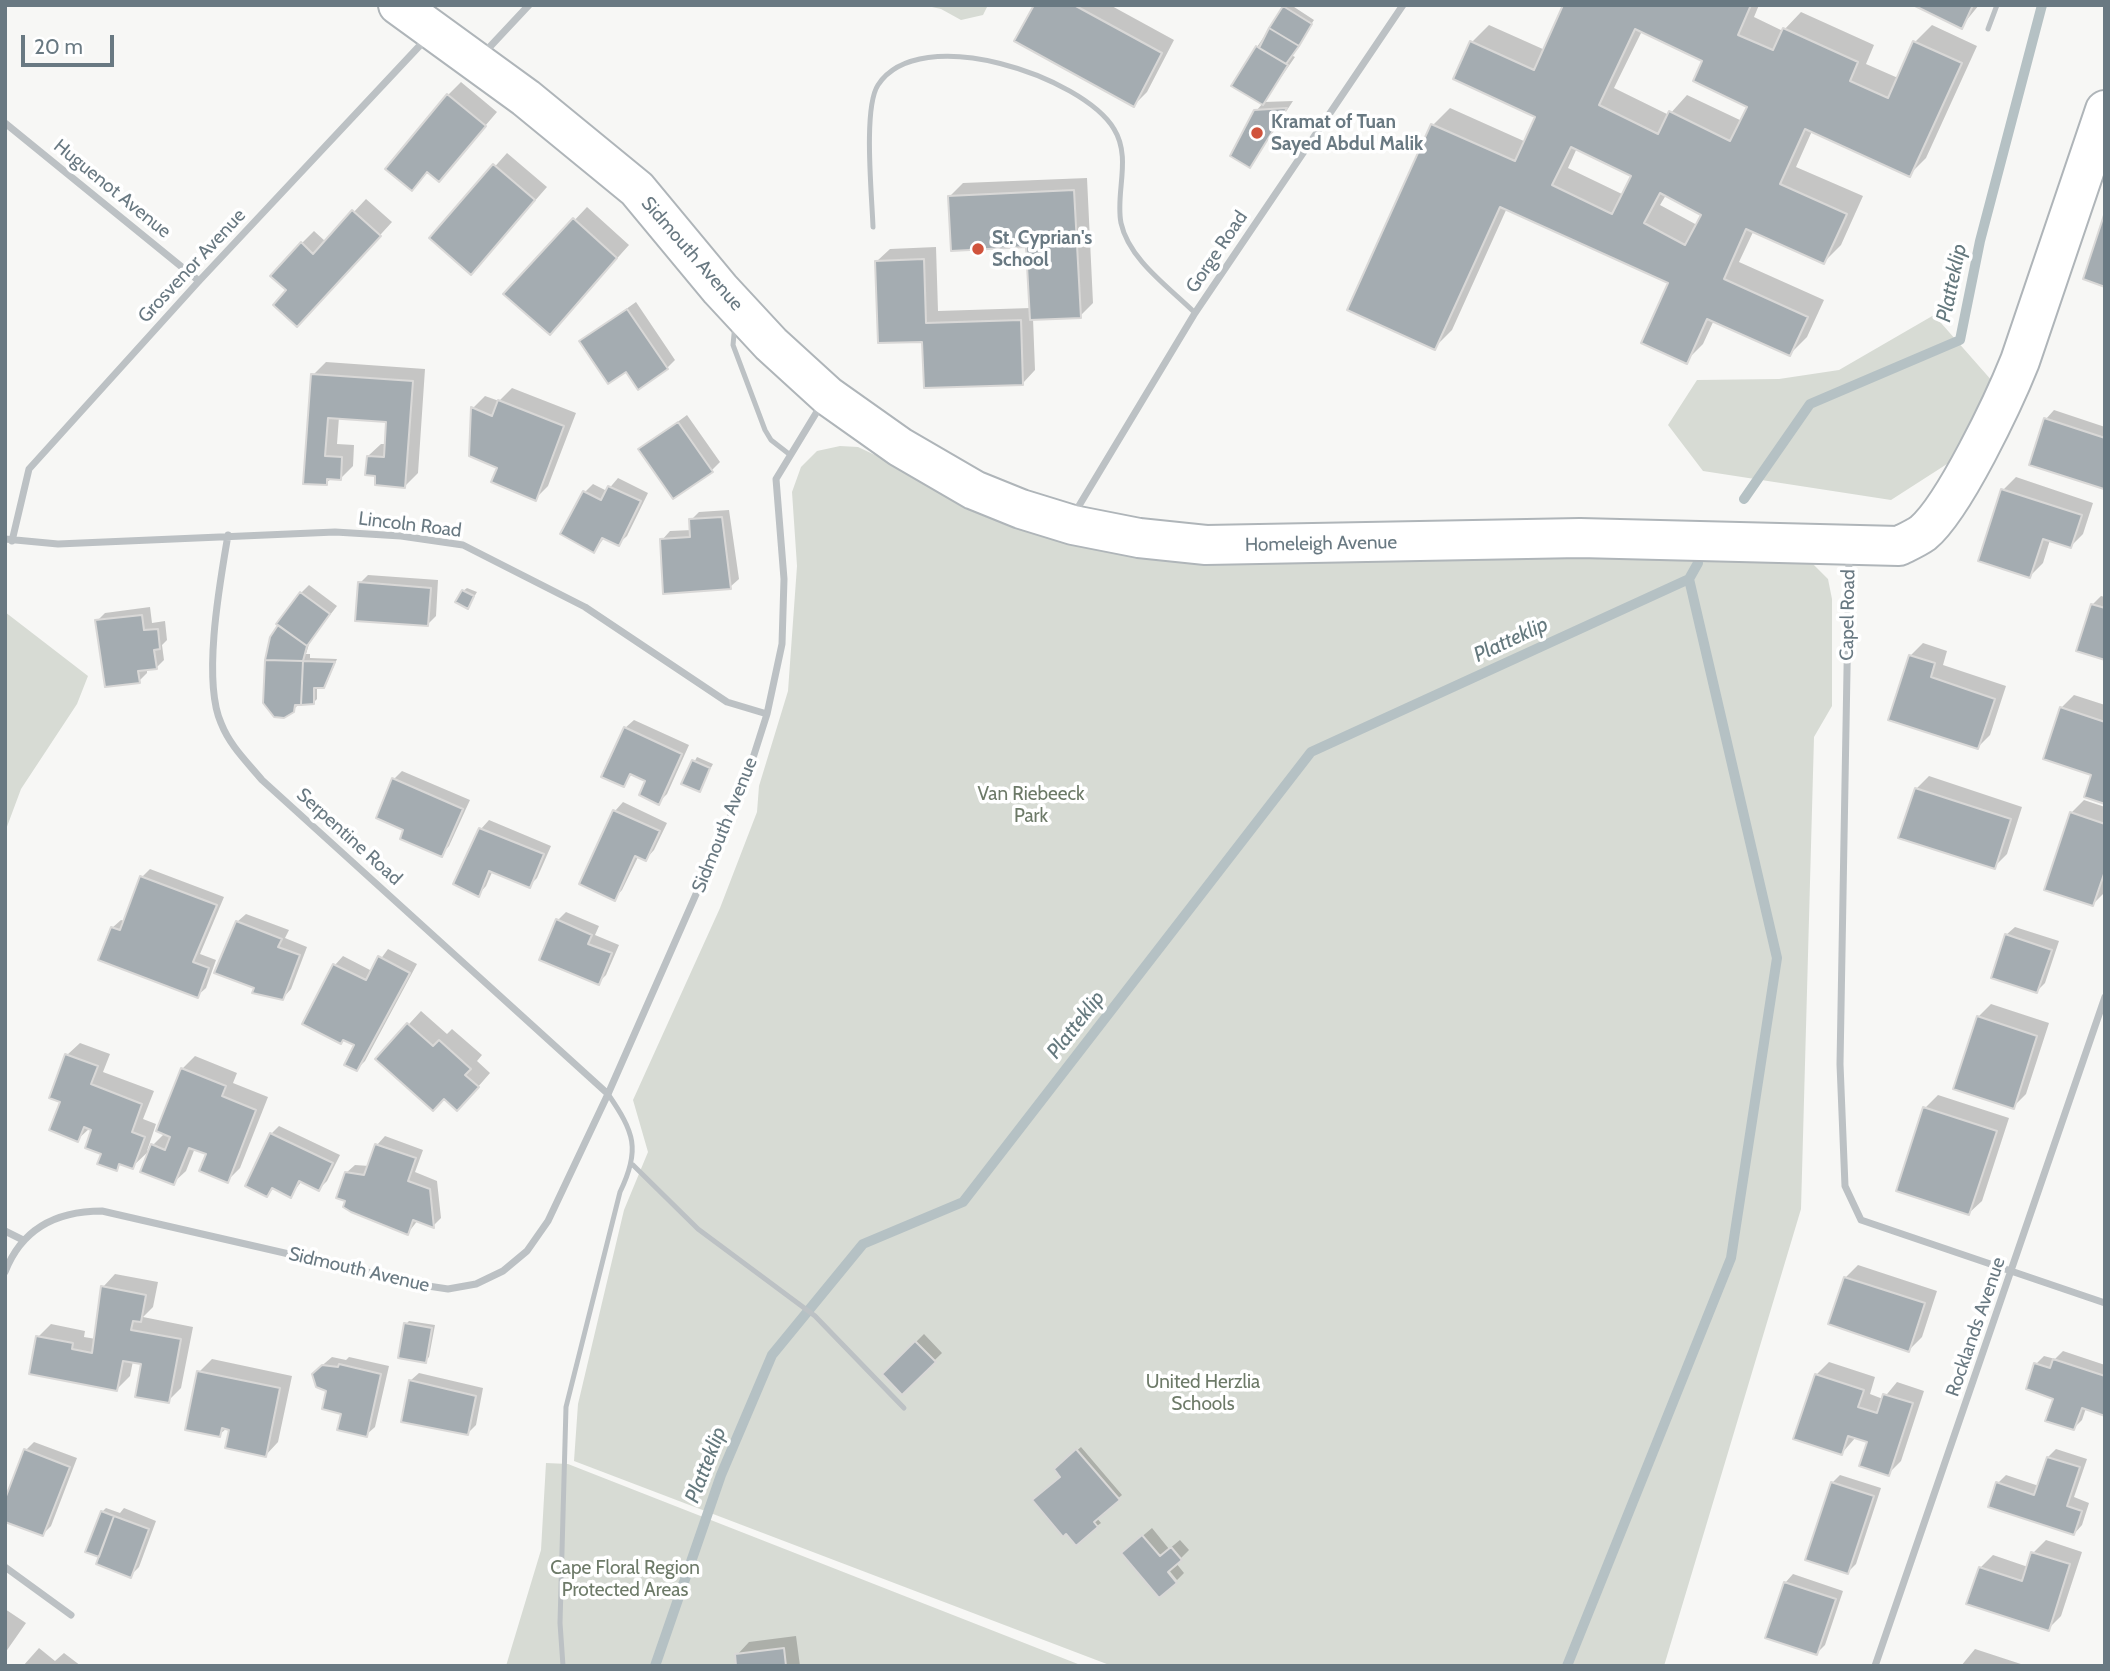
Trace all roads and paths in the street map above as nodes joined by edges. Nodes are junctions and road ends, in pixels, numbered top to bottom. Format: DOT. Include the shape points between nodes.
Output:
graph roads {
  1 [pos="398,5"];
  2 [pos="529,5"];
  3 [pos="1404,5"];
  4 [pos="1997,5"];
  5 [pos="1988,29"];
  6 [pos="432,32"];
  7 [pos="477,61"];
  8 [pos="2105,110"];
  9 [pos="5,123"];
  10 [pos="873,227"];
  11 [pos="199,281"];
  12 [pos="742,313"];
  13 [pos="1195,313"];
  14 [pos="828,396"];
  15 [pos="789,454"];
  16 [pos="1068,524"];
  17 [pos="228,535"];
  18 [pos="8,540"];
  19 [pos="1849,546"];
  20 [pos="767,714"];
  21 [pos="2105,997"];
  22 [pos="608,1094"];
  23 [pos="633,1166"];
  24 [pos="5,1231"];
  25 [pos="23,1240"];
  26 [pos="5,1272"];
  27 [pos="2011,1273"];
  28 [pos="2105,1303"];
  29 [pos="904,1408"];
  30 [pos="5,1567"];
  31 [pos="71,1615"];
  32 [pos="563,1666"];
  33 [pos="1875,1666"];
  1 -- 6 [label="street, Sidmouth Avenue"];
  2 -- 7 [label="street"];
  3 -- 13 [label="street, Gorge Road"];
  4 -- 5 [label="lane"];
  6 -- 7 [label="street, Sidmouth Avenue"];
  6 -- 11 [label="street, Grosvenor Avenue"];
  7 -- 12 [label="street, Sidmouth Avenue" via="637,189"];
  8 -- 19 [label="street, Capel Road" via="2021,361 1945,507 1923,533 1899,546"];
  9 -- 11 [label="street, Huguenot Avenue"];
  10 -- 13 [label="lane" via="870,120 876,86 892,68 930,55 988,59 1048,81 1100,111 1115,130 1121,150 1121,225 1139,259"];
  11 -- 18 [label="street, Grosvenor Avenue" via="29,469"];
  12 -- 14 [label="street, Sidmouth Avenue"];
  12 -- 15 [label="lane" via="732,330 738,362 765,430"];
  13 -- 16 [label="street, Gorge Road"];
  14 -- 15 [label="street, Sidmouth Avenue"];
  14 -- 16 [label="street, Homeleigh Avenue" via="900,447 974,490"];
  15 -- 20 [label="street, Sidmouth Avenue" via="776,479 783,622"];
  16 -- 19 [label="street, Homeleigh Avenue" via="1206,545 1580,538"];
  17 -- 18 [label="street, Lincoln Road" via="58,544"];
  17 -- 20 [label="street, Lincoln Road" via="335,532 463,545 584,607 727,702"];
  17 -- 22 [label="street, Serpentine Road" via="216,610 214,699 232,744 262,780"];
  19 -- 27 [label="street, Capel Road" via="1840,1064 1845,1186 1861,1220"];
  20 -- 22 [label="street, Sidmouth Avenue" via="741,793"];
  21 -- 27 [label="street, Rocklands Avenue"];
  22 -- 23 [label="lane" via="629,1125"];
  22 -- 25 [label="street, Sidmouth Avenue" via="548,1221 527,1251 492,1277 463,1287 428,1286 103,1211 64,1214"];
  23 -- 29 [label="lane" via="698,1229 815,1316"];
  23 -- 32 [label="lane" via="620,1192 566,1407 559,1623"];
  24 -- 25 [label="street"];
  25 -- 26 [label="street, Sidmouth Avenue"];
  27 -- 28 [label="street"];
  27 -- 33 [label="street, Rocklands Avenue"];
  30 -- 31 [label="street"];
}
